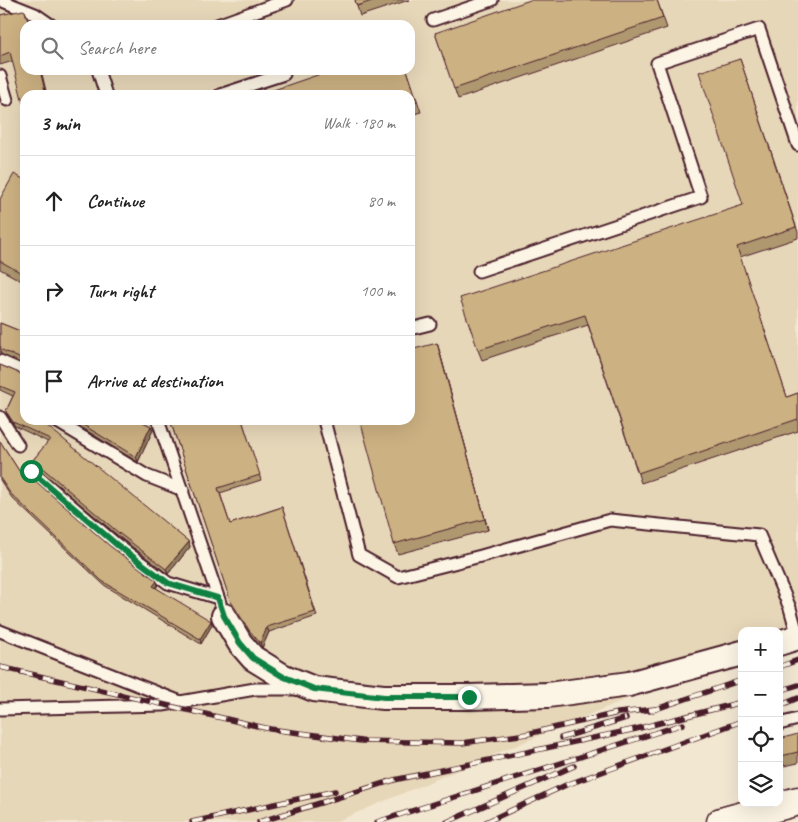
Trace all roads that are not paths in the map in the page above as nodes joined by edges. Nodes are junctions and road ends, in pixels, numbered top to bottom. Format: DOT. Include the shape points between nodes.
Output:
graph roads {
  1 [pos="0,0"];
  2 [pos="287,0"];
  3 [pos="492,0"];
  4 [pos="44,20"];
  5 [pos="231,20"];
  6 [pos="433,20"];
  7 [pos="100,75"];
  8 [pos="281,75"];
  9 [pos="0,76"];
  10 [pos="104,90"];
  11 [pos="235,90"];
  12 [pos="7,100"];
  13 [pos="798,145"];
  14 [pos="479,271"];
  15 [pos="430,324"];
  16 [pos="415,328"];
  17 [pos="0,360"];
  18 [pos="20,370"];
  19 [pos="0,417"];
  20 [pos="64,425"];
  21 [pos="160,425"];
  22 [pos="325,425"];
  23 [pos="18,445"];
  24 [pos="31,471"];
  25 [pos="183,490"];
  26 [pos="221,607"];
  27 [pos="0,632"];
  28 [pos="798,637"];
  29 [pos="783,642"];
  30 [pos="738,654"];
  31 [pos="314,689"];
  32 [pos="181,702"];
  33 [pos="0,709"];
  34 [pos="798,719"];
  35 [pos="783,723"];
  36 [pos="798,801"];
  37 [pos="721,822"];
  1 -- 4 [label="lane"];
  2 -- 5 [label="lane"];
  3 -- 6 [label="lane"];
  7 -- 10 [label="lane"];
  8 -- 11 [label="lane"];
  9 -- 12 [label="lane"];
  13 -- 14 [label="lane" via="759,29 657,63 702,197"];
  15 -- 16 [label="lane"];
  17 -- 18 [label="lane"];
  19 -- 23 [label="lane"];
  20 -- 25 [label="lane" via="147,476"];
  21 -- 25 [label="lane"];
  22 -- 28 [label="lane" via="359,555 398,577 610,520 758,535 790,608"];
  24 -- 26 [label="lane" via="117,545 168,583"];
  25 -- 26 [label="lane"];
  26 -- 31 [label="street" via="240,643 253,658 282,676"];
  27 -- 32 [label="lane"];
  28 -- 29 [label="street"];
  30 -- 31 [label="street" via="630,684 548,695 384,697"];
  31 -- 32 [label="lane" via="255,689"];
  32 -- 33 [label="lane" via="113,708"];
  34 -- 35 [label="lane"];
  36 -- 37 [label="street"];
}
